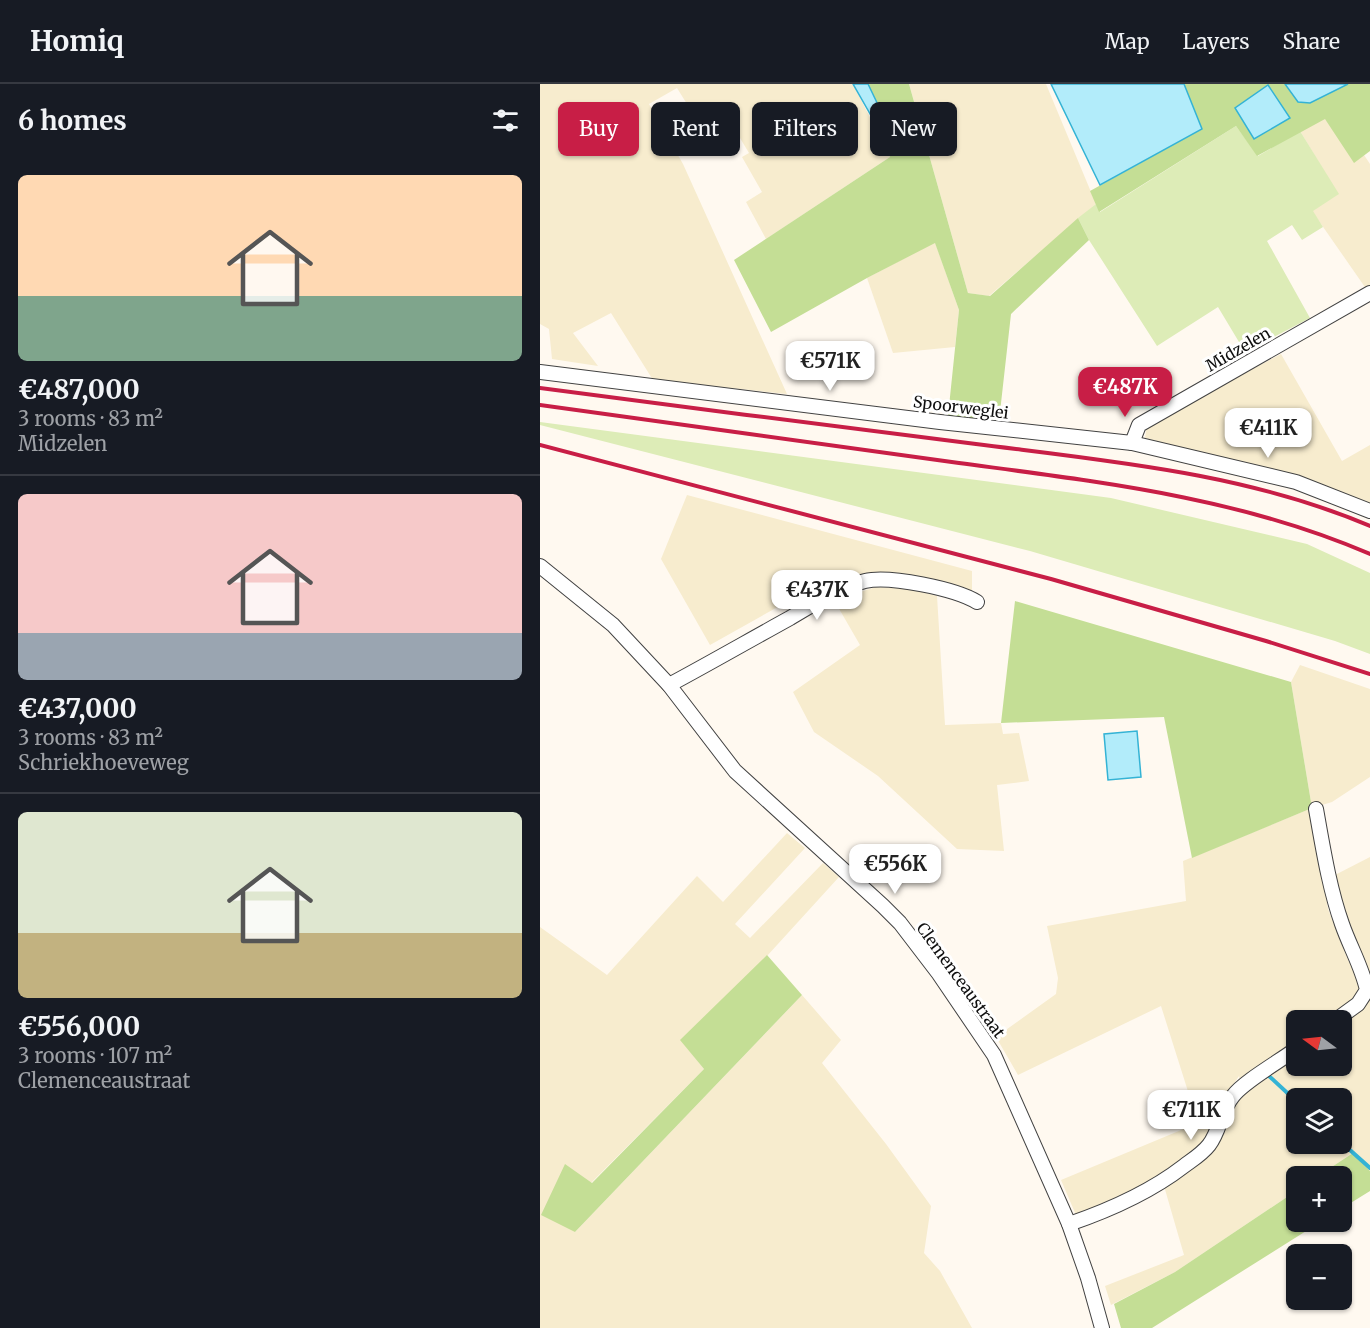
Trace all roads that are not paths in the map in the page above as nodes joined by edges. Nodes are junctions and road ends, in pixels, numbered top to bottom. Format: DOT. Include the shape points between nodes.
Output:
graph roads {
  1 [pos="1370,293"];
  2 [pos="540,372"];
  3 [pos="1132,443"];
  4 [pos="1370,511"];
  5 [pos="540,566"];
  6 [pos="977,602"];
  7 [pos="669,685"];
  8 [pos="1316,809"];
  9 [pos="1350,1010"];
  10 [pos="1286,1056"];
  11 [pos="1069,1224"];
  12 [pos="1102,1328"];
  1 -- 3 [label="street, Midzelen" via="1139,424"];
  2 -- 3 [label="street, Spoorweglei"];
  3 -- 4 [label="street, Spoorweglei" via="1296,482"];
  5 -- 7 [label="street, Clemenceaustraat" via="613,625"];
  6 -- 7 [label="street" via="949,591 912,584 865,581 817,603"];
  7 -- 11 [label="street, Clemenceaustraat" via="735,771 884,906 939,974 994,1055"];
  8 -- 9 [label="street" via="1326,868 1367,990"];
  10 -- 11 [label="street" via="1233,1095 1209,1145 1190,1162 1144,1193"];
  11 -- 12 [label="street, Clemenceaustraat"];
}
